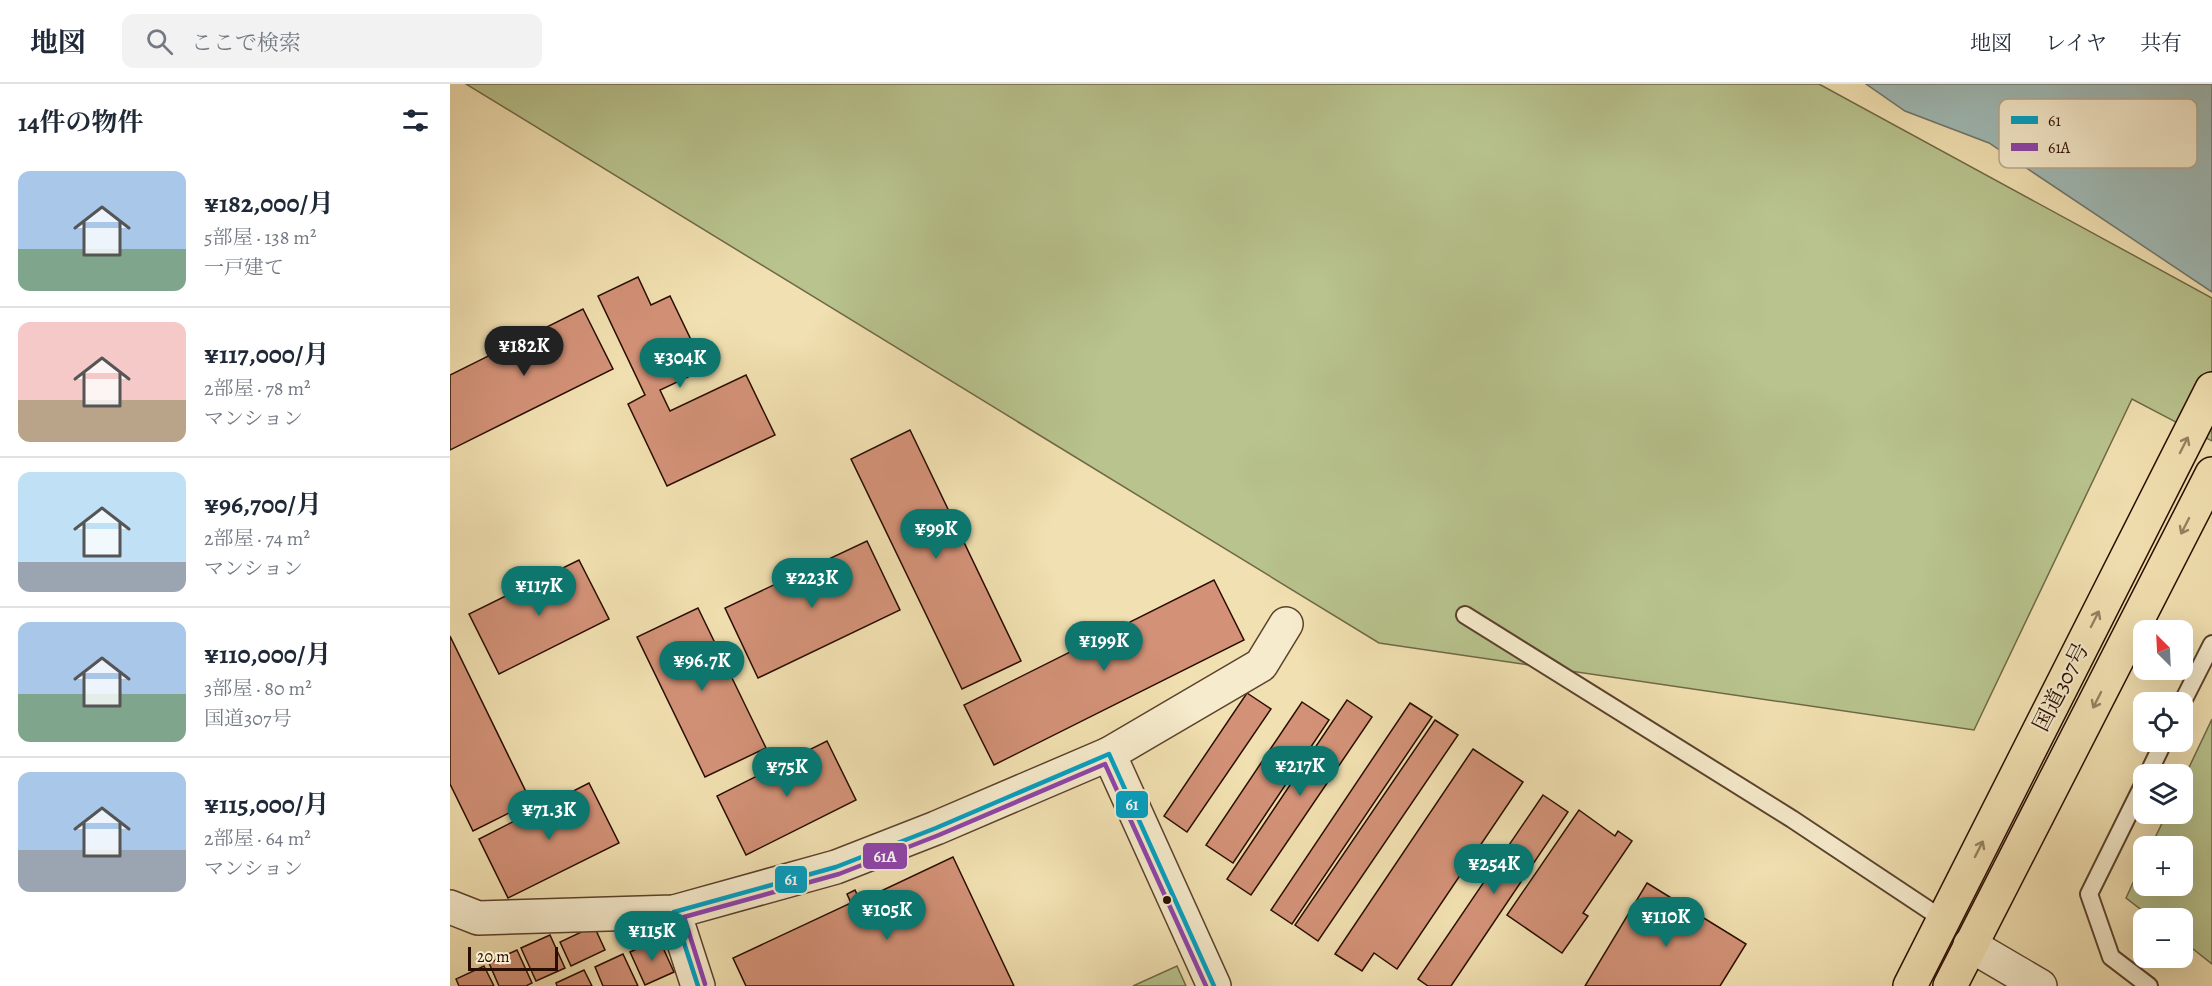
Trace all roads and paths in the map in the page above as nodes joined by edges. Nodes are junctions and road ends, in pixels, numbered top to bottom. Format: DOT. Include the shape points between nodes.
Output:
graph roads {
  1 [pos="2212,389"];
  2 [pos="2212,474"];
  3 [pos="1466,615"];
  4 [pos="1286,624"];
  5 [pos="2212,644"];
  6 [pos="2188,692"];
  7 [pos="1109,754"];
  8 [pos="2133,805"];
  9 [pos="1948,910"];
  10 [pos="674,912"];
  11 [pos="460,918"];
  12 [pos="1976,934"];
  13 [pos="698,986"];
  14 [pos="1214,986"];
  15 [pos="1910,986"];
  16 [pos="1950,986"];
  17 [pos="2040,986"];
  18 [pos="2149,986"];
  9 -- 1 [label="highway, 国道307号, one-way"];
  2 -- 12 [label="highway, 国道307号, one-way"];
  3 -- 9 [label="lane" via="1792,819"];
  4 -- 7 [label="street" via="1261,665"];
  5 -- 6 [label="lane"];
  7 -- 10 [label="street" via="836,867"];
  7 -- 14 [label="street"];
  8 -- 18 [label="lane" via="2089,894 2111,957"];
  9 -- 15 [label="highway, 国道307号"];
  10 -- 11 [label="street"];
  10 -- 13 [label="street"];
  12 -- 16 [label="highway, 国道307号"];
  12 -- 17 [label="street"];
}
